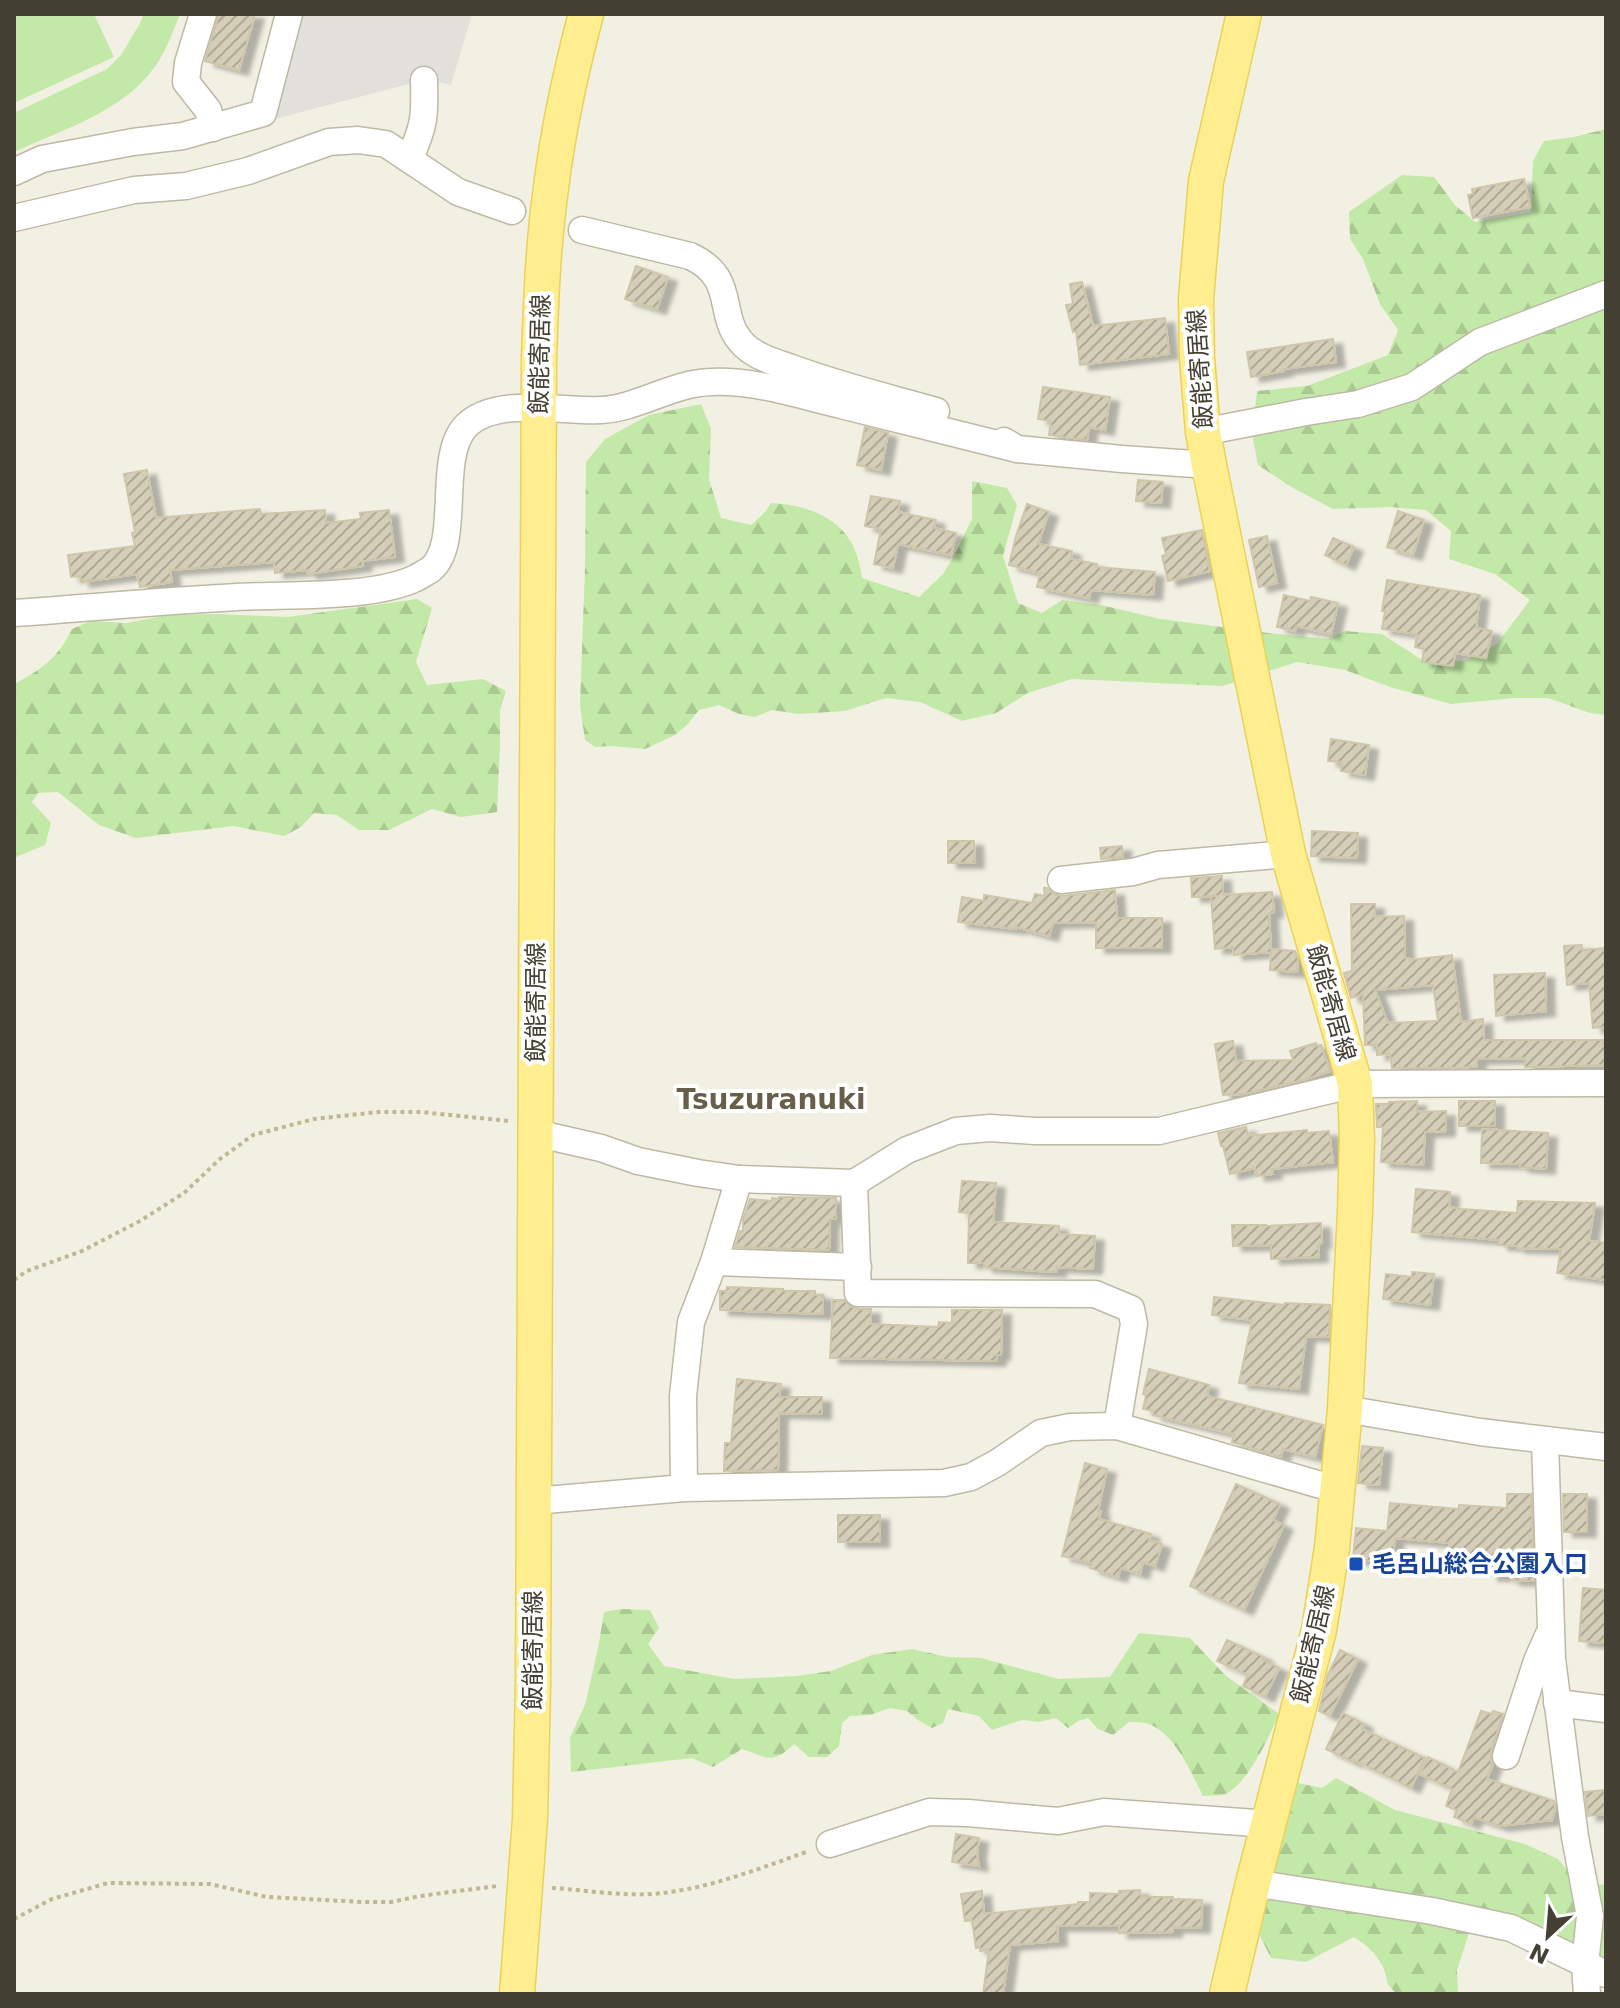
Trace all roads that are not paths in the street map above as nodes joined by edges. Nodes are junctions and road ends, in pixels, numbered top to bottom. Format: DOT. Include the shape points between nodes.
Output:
graph roads {
  1 [pos="203,14"];
  2 [pos="289,14"];
  3 [pos="586,14"];
  4 [pos="1244,14"];
  5 [pos="424,80"];
  6 [pos="213,128"];
  7 [pos="409,159"];
  8 [pos="14,172"];
  9 [pos="512,211"];
  10 [pos="14,218"];
  11 [pos="582,230"];
  12 [pos="1606,294"];
  13 [pos="539,408"];
  14 [pos="1203,432"];
  15 [pos="1017,449"];
  16 [pos="1209,465"];
  17 [pos="14,613"];
  18 [pos="1288,854"];
  19 [pos="1061,880"];
  20 [pos="1606,1083"];
  21 [pos="1355,1084"];
  22 [pos="535,1128"];
  23 [pos="739,1179"];
  24 [pos="854,1183"];
  25 [pos="714,1262"];
  26 [pos="858,1267"];
  27 [pos="1345,1409"];
  28 [pos="1117,1426"];
  29 [pos="1545,1441"];
  30 [pos="1606,1447"];
  31 [pos="684,1488"];
  32 [pos="1338,1490"];
  33 [pos="534,1501"];
  34 [pos="1552,1629"];
  35 [pos="1557,1703"];
  36 [pos="1606,1709"];
  37 [pos="1506,1756"];
  38 [pos="1269,1824"];
  39 [pos="830,1844"];
  40 [pos="1253,1883"];
  41 [pos="1595,1969"];
  42 [pos="517,1994"];
  43 [pos="1227,1994"];
  44 [pos="1587,1994"];
  1 -- 6 [label="street" via="186,82 208,110"];
  2 -- 6 [label="street" via="263,113"];
  3 -- 13 [label="main road, 飯能寄居線" via="551,187 542,278"];
  4 -- 14 [label="main road, 飯能寄居線" via="1206,181 1196,299"];
  5 -- 7 [label="street" via="425,119"];
  6 -- 8 [label="street" via="42,159"];
  7 -- 9 [label="street" via="458,192"];
  7 -- 10 [label="street" via="386,144 329,142 186,186 134,190"];
  11 -- 15 [label="street" via="703,263 720,282 733,331 764,358 972,422"];
  12 -- 14 [label="street" via="1480,342 1412,387 1358,404"];
  13 -- 15 [label="street" via="617,409 695,383 735,382"];
  13 -- 17 [label="street" via="482,414 459,433 445,547 433,568 398,585"];
  13 -- 22 [label="main road, 飯能寄居線"];
  14 -- 16 [label="main road, 飯能寄居線"];
  15 -- 16 [label="street"];
  16 -- 18 [label="main road, 飯能寄居線"];
  18 -- 19 [label="street"];
  18 -- 21 [label="main road, 飯能寄居線"];
  20 -- 21 [label="street"];
  21 -- 24 [label="street" via="1159,1131 956,1131 907,1150"];
  21 -- 27 [label="main road, 飯能寄居線"];
  22 -- 23 [label="street" via="638,1161"];
  22 -- 33 [label="main road, 飯能寄居線"];
  23 -- 24 [label="street"];
  23 -- 25 [label="street"];
  24 -- 26 [label="street"];
  25 -- 26 [label="street"];
  25 -- 31 [label="street" via="691,1322 683,1396"];
  26 -- 28 [label="street" via="858,1293 1095,1294 1131,1309 1134,1324"];
  27 -- 29 [label="street"];
  27 -- 32 [label="main road, 飯能寄居線"];
  28 -- 31 [label="street" via="1041,1433 971,1477 944,1483"];
  28 -- 32 [label="street"];
  29 -- 30 [label="street"];
  29 -- 34 [label="street"];
  31 -- 33 [label="street"];
  32 -- 38 [label="main road, 飯能寄居線" via="1319,1630"];
  33 -- 42 [label="main road, 飯能寄居線" via="530,1819"];
  34 -- 35 [label="street"];
  34 -- 37 [label="street"];
  35 -- 36 [label="street"];
  35 -- 41 [label="street"];
  38 -- 39 [label="street" via="1104,1812 1058,1821 929,1812"];
  38 -- 40 [label="main road, 飯能寄居線"];
  40 -- 41 [label="street" via="1511,1928"];
  40 -- 43 [label="main road, 飯能寄居線"];
  41 -- 44 [label="street"];
}
